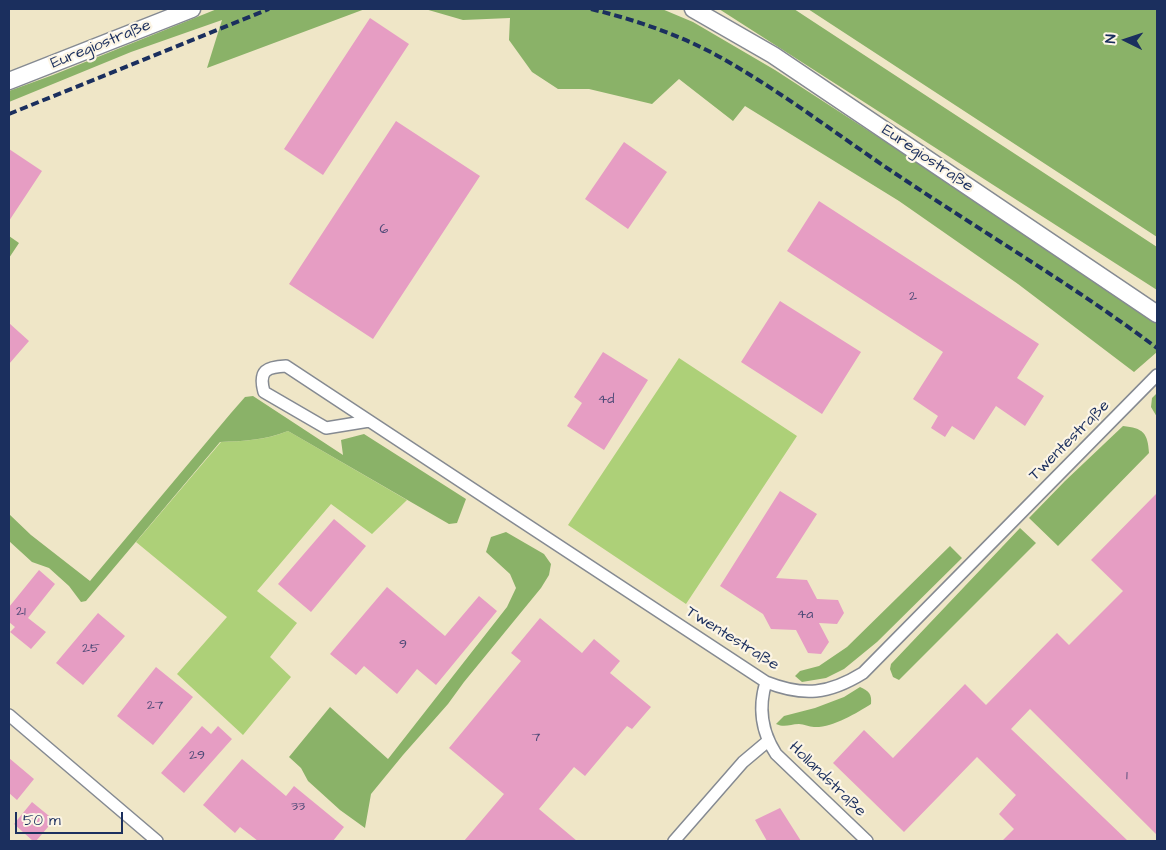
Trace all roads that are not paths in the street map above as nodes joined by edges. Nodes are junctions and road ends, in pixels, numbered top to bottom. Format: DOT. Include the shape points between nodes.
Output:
graph roads {
  1 [pos="192,9"];
  2 [pos="693,9"];
  3 [pos="9,81"];
  4 [pos="1157,314"];
  5 [pos="1157,375"];
  6 [pos="370,421"];
  7 [pos="766,682"];
  8 [pos="9,715"];
  9 [pos="768,742"];
  10 [pos="157,841"];
  11 [pos="674,841"];
  12 [pos="867,841"];
  1 -- 3 [label="main road, Euregiostraße"];
  2 -- 4 [label="main road, Euregiostraße" via="773,55"];
  5 -- 7 [label="street, Twentestraße" via="863,673 828,690 805,692"];
  6 -- 6 [label="street, Twentestraße" via="286,366 270,367 264,372 261,381 264,392 326,428"];
  6 -- 7 [label="street, Twentestraße"];
  7 -- 9 [label="street, Hollandstraße" via="761,718"];
  8 -- 10 [label="street"];
  9 -- 11 [label="street" via="743,762"];
  9 -- 12 [label="street, Hollandstraße" via="776,754"];
}
